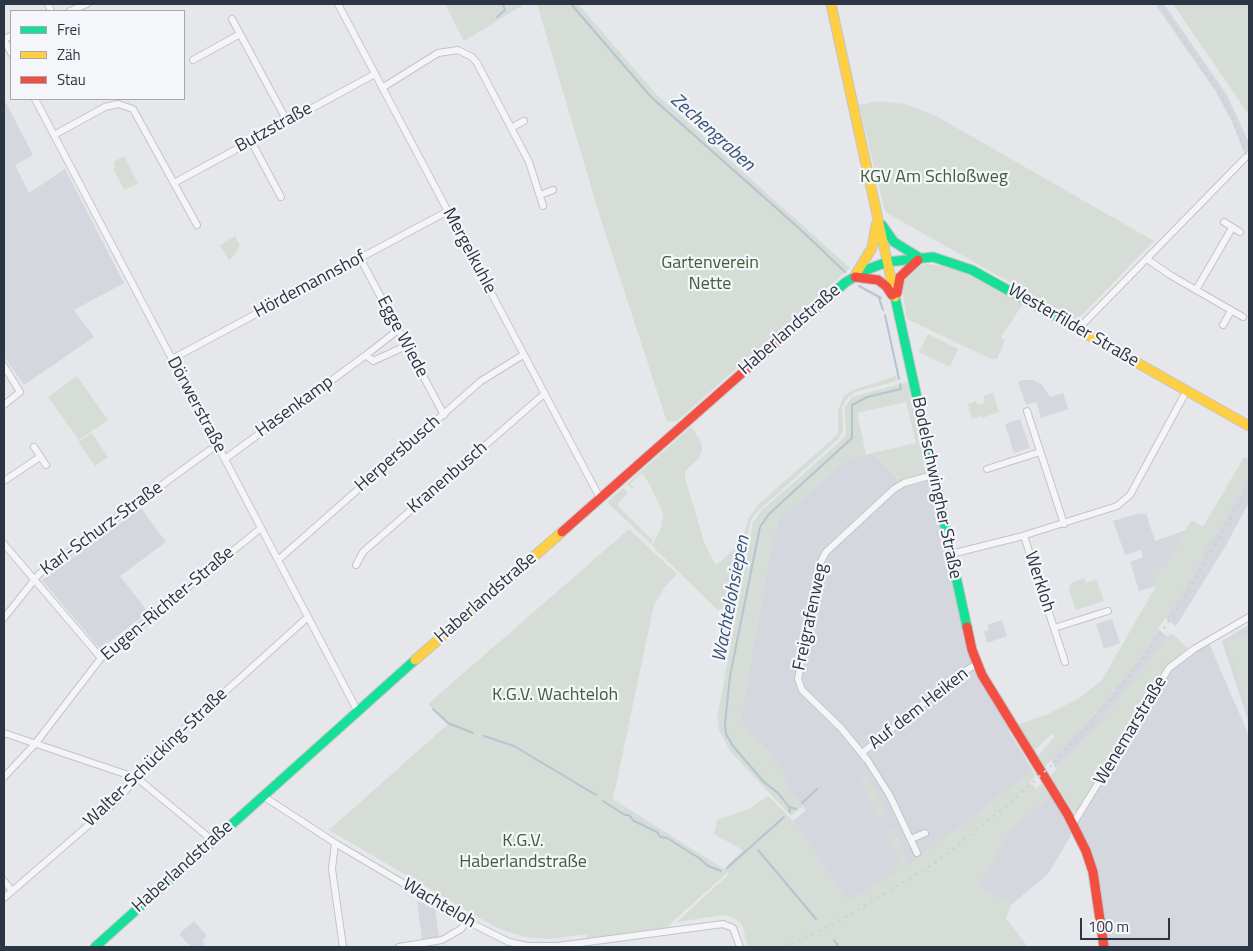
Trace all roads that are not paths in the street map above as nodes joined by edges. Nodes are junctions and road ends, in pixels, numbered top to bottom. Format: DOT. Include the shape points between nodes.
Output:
graph roads {
  1 [pos="87,4"];
  2 [pos="338,4"];
  3 [pos="831,4"];
  4 [pos="72,10"];
  5 [pos="232,19"];
  6 [pos="240,34"];
  7 [pos="4,39"];
  8 [pos="10,51"];
  9 [pos="193,60"];
  10 [pos="375,74"];
  11 [pos="382,88"];
  12 [pos="36,100"];
  13 [pos="287,121"];
  14 [pos="524,121"];
  15 [pos="510,128"];
  16 [pos="54,135"];
  17 [pos="251,141"];
  18 [pos="1249,154"];
  19 [pos="174,183"];
  20 [pos="553,190"];
  21 [pos="540,195"];
  22 [pos="281,197"];
  23 [pos="543,206"];
  24 [pos="448,211"];
  25 [pos="876,214"];
  26 [pos="1224,222"];
  27 [pos="197,225"];
  28 [pos="1232,228"];
  29 [pos="1240,232"];
  30 [pos="360,258"];
  31 [pos="921,258"];
  32 [pos="1147,259"];
  33 [pos="887,262"];
  34 [pos="855,277"];
  35 [pos="1196,290"];
  36 [pos="896,302"];
  37 [pos="1231,311"];
  38 [pos="1243,317"];
  39 [pos="1224,325"];
  40 [pos="1078,329"];
  41 [pos="398,330"];
  42 [pos="406,346"];
  43 [pos="366,355"];
  44 [pos="524,355"];
  45 [pos="172,359"];
  46 [pos="4,366"];
  47 [pos="1187,390"];
  48 [pos="544,394"];
  49 [pos="4,405"];
  50 [pos="1027,410"];
  51 [pos="444,414"];
  52 [pos="1249,426"];
  53 [pos="34,447"];
  54 [pos="210,450"];
  55 [pos="1040,452"];
  56 [pos="40,457"];
  57 [pos="225,459"];
  58 [pos="46,465"];
  59 [pos="987,469"];
  60 [pos="933,475"];
  61 [pos="4,481"];
  62 [pos="600,498"];
  63 [pos="1064,524"];
  64 [pos="261,528"];
  65 [pos="1024,536"];
  66 [pos="4,544"];
  67 [pos="950,554"];
  68 [pos="278,560"];
  69 [pos="356,565"];
  70 [pos="34,579"];
  71 [pos="1108,610"];
  72 [pos="308,616"];
  73 [pos="1249,617"];
  74 [pos="4,618"];
  75 [pos="1054,628"];
  76 [pos="101,658"];
  77 [pos="1065,662"];
  78 [pos="977,664"];
  79 [pos="357,710"];
  80 [pos="4,733"];
  81 [pos="35,744"];
  82 [pos="862,753"];
  83 [pos="4,777"];
  84 [pos="137,778"];
  85 [pos="262,796"];
  86 [pos="1073,824"];
  87 [pos="925,833"];
  88 [pos="911,839"];
  89 [pos="212,840"];
  90 [pos="336,843"];
  91 [pos="917,853"];
  92 [pos="4,881"];
  93 [pos="12,891"];
  94 [pos="4,898"];
  95 [pos="467,921"];
  96 [pos="97,947"];
  97 [pos="343,947"];
  98 [pos="399,947"];
  99 [pos="740,947"];
  100 [pos="1104,947"];
  1 -- 4 [label="street"];
  2 -- 10 [label="street, Mergelkuhle"];
  3 -- 25 [label="street, Bodelschwingher Straße"];
  5 -- 6 [label="street"];
  6 -- 9 [label="street"];
  6 -- 13 [label="street"];
  7 -- 8 [label="street"];
  10 -- 11 [label="street, Mergelkuhle"];
  10 -- 13 [label="street, Butzstraße"];
  11 -- 15 [label="street" via="438,53 458,50 477,63"];
  11 -- 24 [label="street, Mergelkuhle"];
  12 -- 16 [label="street, Dörwerstraße"];
  13 -- 17 [label="street, Butzstraße"];
  14 -- 15 [label="street"];
  15 -- 21 [label="street" via="529,162"];
  16 -- 19 [label="street" via="106,107 126,105 138,117"];
  16 -- 45 [label="street, Dörwerstraße"];
  17 -- 19 [label="street, Butzstraße"];
  17 -- 22 [label="street"];
  18 -- 32 [label="street"];
  19 -- 27 [label="street"];
  20 -- 21 [label="street"];
  21 -- 23 [label="street"];
  24 -- 30 [label="street, Hördemannshof"];
  24 -- 44 [label="street, Mergelkuhle"];
  25 -- 31 [label="street" via="894,242"];
  25 -- 33 [label="street, Bodelschwingher Straße"];
  25 -- 34 [label="street" via="872,248"];
  26 -- 28 [label="street"];
  28 -- 29 [label="street"];
  28 -- 35 [label="street"];
  30 -- 41 [label="street, Egge Wiede"];
  30 -- 45 [label="street, Hördemannshof"];
  31 -- 33 [label="street, Westerfilder Straße"];
  31 -- 36 [label="street" via="906,268 900,277"];
  31 -- 40 [label="street, Westerfilder Straße" via="947,260 972,270"];
  32 -- 35 [label="street"];
  32 -- 40 [label="street"];
  33 -- 34 [label="street, Haberlandstraße"];
  33 -- 36 [label="street, Bodelschwingher Straße"];
  34 -- 36 [label="street" via="878,280"];
  34 -- 62 [label="street, Haberlandstraße"];
  35 -- 37 [label="street"];
  36 -- 60 [label="street, Bodelschwingher Straße"];
  37 -- 38 [label="street"];
  37 -- 39 [label="street"];
  40 -- 47 [label="street, Westerfilder Straße"];
  41 -- 42 [label="street, Egge Wiede"];
  41 -- 43 [label="street, Hasenkamp"];
  42 -- 43 [label="street" via="373,361"];
  42 -- 51 [label="street, Egge Wiede"];
  43 -- 57 [label="street, Hasenkamp"];
  44 -- 48 [label="street, Mergelkuhle"];
  44 -- 51 [label="street, Herpersbusch" via="492,373"];
  45 -- 57 [label="street, Dörwerstraße"];
  46 -- 49 [label="street" via="20,392"];
  47 -- 52 [label="street, Westerfilder Straße"];
  47 -- 63 [label="street" via="1130,494 1118,506"];
  48 -- 62 [label="street, Mergelkuhle"];
  48 -- 69 [label="street, Kranenbusch" via="363,552"];
  50 -- 55 [label="street"];
  51 -- 68 [label="street, Herpersbusch"];
  53 -- 56 [label="street"];
  54 -- 70 [label="street, Karl-Schurz-Straße"];
  55 -- 59 [label="street"];
  55 -- 63 [label="street"];
  56 -- 58 [label="street"];
  56 -- 61 [label="street"];
  57 -- 64 [label="street, Dörwerstraße"];
  60 -- 67 [label="street, Bodelschwingher Straße"];
  60 -- 82 [label="street, Freigrafenweg" via="894,489 836,540 818,567 798,679 802,690"];
  62 -- 79 [label="street, Haberlandstraße"];
  63 -- 65 [label="street"];
  64 -- 68 [label="street, Dörwerstraße"];
  64 -- 76 [label="street, Eugen-Richter-Straße"];
  65 -- 67 [label="street"];
  65 -- 75 [label="street, Werkloh"];
  66 -- 70 [label="street"];
  67 -- 78 [label="street, Bodelschwingher Straße"];
  68 -- 72 [label="street, Dörwerstraße"];
  70 -- 74 [label="street, Karl-Schurz-Straße"];
  70 -- 76 [label="street"];
  71 -- 75 [label="street, Werkloh"];
  72 -- 79 [label="street, Dörwerstraße"];
  72 -- 84 [label="street, Walter-Schücking-Straße" via="217,697"];
  73 -- 86 [label="street, Wenemarstraße" via="1194,649 1169,668"];
  75 -- 77 [label="street, Werkloh"];
  76 -- 81 [label="street, Eugen-Richter-Straße"];
  78 -- 82 [label="street, Auf dem Heiken"];
  78 -- 86 [label="street, Bodelschwingher Straße"];
  79 -- 85 [label="street, Haberlandstraße"];
  80 -- 81 [label="street"];
  81 -- 83 [label="street, Eugen-Richter-Straße"];
  81 -- 84 [label="street"];
  82 -- 88 [label="street, Freigrafenweg" via="890,796"];
  84 -- 89 [label="street"];
  84 -- 93 [label="street, Walter-Schücking-Straße" via="113,804"];
  85 -- 89 [label="street, Haberlandstraße"];
  85 -- 90 [label="street, Wachteloh"];
  86 -- 100 [label="street, Bodelschwingher Straße" via="1093,872"];
  87 -- 88 [label="street"];
  88 -- 91 [label="street, Freigrafenweg"];
  89 -- 96 [label="street, Haberlandstraße"];
  90 -- 95 [label="street, Wachteloh"];
  90 -- 97 [label="street" via="332,870"];
  92 -- 93 [label="street"];
  93 -- 94 [label="street, Walter-Schücking-Straße"];
  95 -- 98 [label="street" via="461,929 442,940"];
  95 -- 99 [label="street, Wachteloh" via="509,942 546,947 723,924 734,928"];
}
